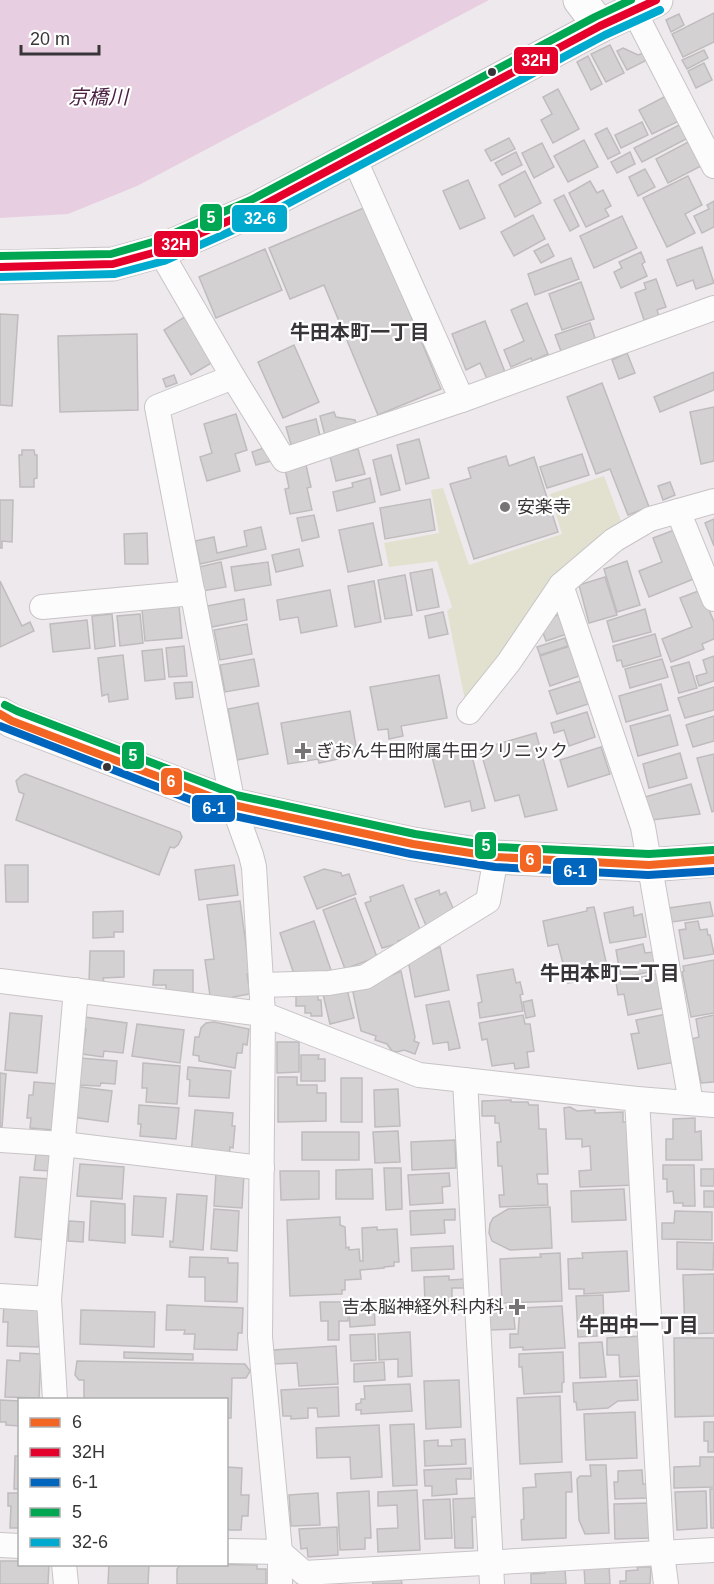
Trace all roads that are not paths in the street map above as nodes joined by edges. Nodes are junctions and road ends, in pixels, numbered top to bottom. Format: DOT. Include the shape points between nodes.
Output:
graph roads {
  1 [pos="580,0"];
  2 [pos="645,5"];
  3 [pos="600,26"];
  4 [pos="354,158"];
  5 [pos="714,166"];
  6 [pos="160,251"];
  7 [pos="0,267"];
  8 [pos="714,308"];
  9 [pos="233,377"];
  10 [pos="462,400"];
  11 [pos="714,501"];
  12 [pos="678,511"];
  13 [pos="561,585"];
  14 [pos="193,593"];
  15 [pos="714,599"];
  16 [pos="42,608"];
  17 [pos="469,712"];
  18 [pos="0,714"];
  19 [pos="233,805"];
  20 [pos="496,857"];
  21 [pos="714,860"];
  22 [pos="650,865"];
  23 [pos="0,981"];
  24 [pos="261,985"];
  25 [pos="76,990"];
  26 [pos="263,1014"];
  27 [pos="465,1080"];
  28 [pos="637,1099"];
  29 [pos="702,1104"];
  30 [pos="0,1140"];
  31 [pos="63,1144"];
  32 [pos="262,1168"];
  33 [pos="0,1296"];
  34 [pos="49,1299"];
  35 [pos="55,1398"];
  36 [pos="0,1545"];
  37 [pos="18,1546"];
  38 [pos="714,1550"];
  39 [pos="228,1551"];
  40 [pos="280,1552"];
  41 [pos="662,1553"];
  42 [pos="64,1566"];
  43 [pos="491,1573"];
  44 [pos="66,1584"];
  45 [pos="280,1584"];
  46 [pos="666,1584"];
  1 -- 3 [label="street"];
  2 -- 3 [label="street"];
  2 -- 5 [label="street"];
  3 -- 4 [label="street"];
  4 -- 6 [label="street" via="256,209"];
  4 -- 10 [label="street"];
  6 -- 7 [label="street" via="114,264"];
  6 -- 9 [label="street"];
  8 -- 10 [label="street"];
  9 -- 10 [label="street" via="284,460"];
  9 -- 14 [label="street" via="157,407"];
  11 -- 12 [label="street"];
  12 -- 13 [label="street" via="650,519 614,540"];
  12 -- 15 [label="street"];
  13 -- 17 [label="street" via="509,662"];
  13 -- 22 [label="street" via="643,827"];
  14 -- 16 [label="street"];
  14 -- 19 [label="street"];
  18 -- 19 [label="street"];
  19 -- 20 [label="street" via="413,844"];
  19 -- 24 [label="street" via="254,867"];
  20 -- 22 [label="street"];
  20 -- 24 [label="street" via="488,901 365,977 329,983"];
  21 -- 22 [label="street"];
  22 -- 29 [label="street"];
  23 -- 25 [label="street"];
  24 -- 26 [label="street"];
  25 -- 26 [label="street"];
  25 -- 31 [label="street"];
  26 -- 27 [label="street" via="419,1075"];
  26 -- 32 [label="street"];
  27 -- 28 [label="street"];
  27 -- 43 [label="street"];
  28 -- 29 [label="street"];
  28 -- 41 [label="street"];
  30 -- 31 [label="street"];
  31 -- 32 [label="street"];
  31 -- 34 [label="street"];
  32 -- 40 [label="street" via="260,1337"];
  33 -- 34 [label="street"];
  34 -- 35 [label="street"];
  36 -- 37 [label="street"];
  38 -- 41 [label="street"];
  39 -- 40 [label="street"];
  40 -- 43 [label="street" via="304,1573"];
  40 -- 45 [label="street"];
  41 -- 43 [label="street"];
  41 -- 46 [label="street"];
  42 -- 44 [label="street"];
}
